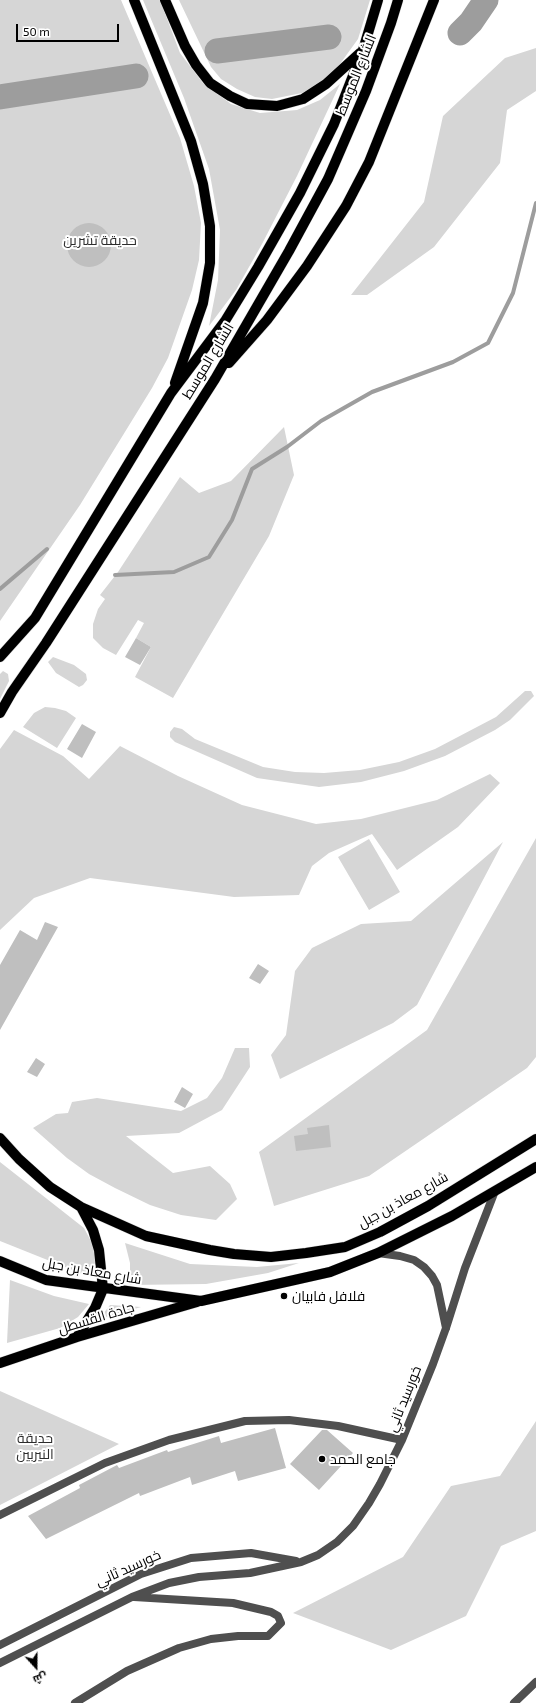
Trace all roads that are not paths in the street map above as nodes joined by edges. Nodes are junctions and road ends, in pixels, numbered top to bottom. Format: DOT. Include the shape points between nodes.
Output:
graph roads {
  1 [pos="134,0"];
  2 [pos="165,0"];
  3 [pos="378,0"];
  4 [pos="398,0"];
  5 [pos="434,0"];
  6 [pos="363,50"];
  7 [pos="215,379"];
  8 [pos="171,393"];
  9 [pos="0,657"];
  10 [pos="0,713"];
  11 [pos="0,1138"];
  12 [pos="536,1140"];
  13 [pos="536,1167"];
  14 [pos="495,1191"];
  15 [pos="81,1207"];
  16 [pos="378,1253"];
  17 [pos="0,1262"];
  18 [pos="103,1289"];
  19 [pos="201,1301"];
  20 [pos="446,1328"];
  21 [pos="77,1338"];
  22 [pos="0,1363"];
  23 [pos="402,1440"];
  24 [pos="0,1515"];
  25 [pos="301,1562"];
  26 [pos="132,1597"];
  27 [pos="0,1645"];
  28 [pos="0,1662"];
  29 [pos="536,1682"];
  30 [pos="75,1703"];
  31 [pos="514,1703"];
  1 -- 8 [label="main road" via="191,141 203,184 210,226 210,263 203,303"];
  2 -- 6 [label="main road" via="185,46 210,83 247,104 277,106 303,99 326,84"];
  3 -- 6 [label="main road, الشارع الموسط"];
  4 -- 7 [label="main road, الشارع الموسط" via="366,91 328,178"];
  5 -- 7 [label="main road" via="369,162 346,206 307,266 267,320"];
  6 -- 8 [label="main road, الشارع الموسط" via="334,124 293,206 226,320"];
  7 -- 10 [label="main road, الشارع الموسط"];
  8 -- 9 [label="main road, الشارع الموسط" via="35,618"];
  11 -- 15 [label="main road, شارع معاذ بن جبل" via="50,1187"];
  12 -- 15 [label="main road, شارع معاذ بن جبل" via="380,1232 345,1246 271,1257 210,1250 146,1236"];
  13 -- 14 [label="main road, شارع معاذ بن جبل"];
  14 -- 16 [label="main road, شارع معاذ بن جبل"];
  14 -- 20 [label="street, خورسيد ثاني" via="465,1268"];
  15 -- 18 [label="main road" via="93,1230 99,1250"];
  16 -- 19 [label="main road, شارع معاذ بن جبل" via="330,1272"];
  16 -- 20 [label="street" via="414,1260 424,1267 437,1285"];
  17 -- 18 [label="main road, شارع معاذ بن جبل" via="46,1280"];
  18 -- 19 [label="main road, شارع معاذ بن جبل"];
  18 -- 21 [label="main road"];
  19 -- 21 [label="main road, جادة القسطل"];
  20 -- 23 [label="street, خورسيد ثاني"];
  21 -- 22 [label="main road, جادة القسطل"];
  23 -- 24 [label="street" via="338,1426 289,1420 245,1421 169,1440 105,1463"];
  23 -- 25 [label="street, خورسيد ثاني" via="380,1484 353,1526 337,1542 318,1555"];
  25 -- 26 [label="street, خورسيد ثاني" via="250,1574 220,1574 192,1578 169,1583"];
  25 -- 27 [label="street, خورسيد ثاني" via="251,1553 190,1558 141,1574"];
  26 -- 28 [label="street, خورسيد ثاني"];
  26 -- 30 [label="street" via="233,1603 271,1612 278,1616 281,1623 268,1636 211,1639 179,1648 127,1671"];
  29 -- 31 [label="street"];
}
